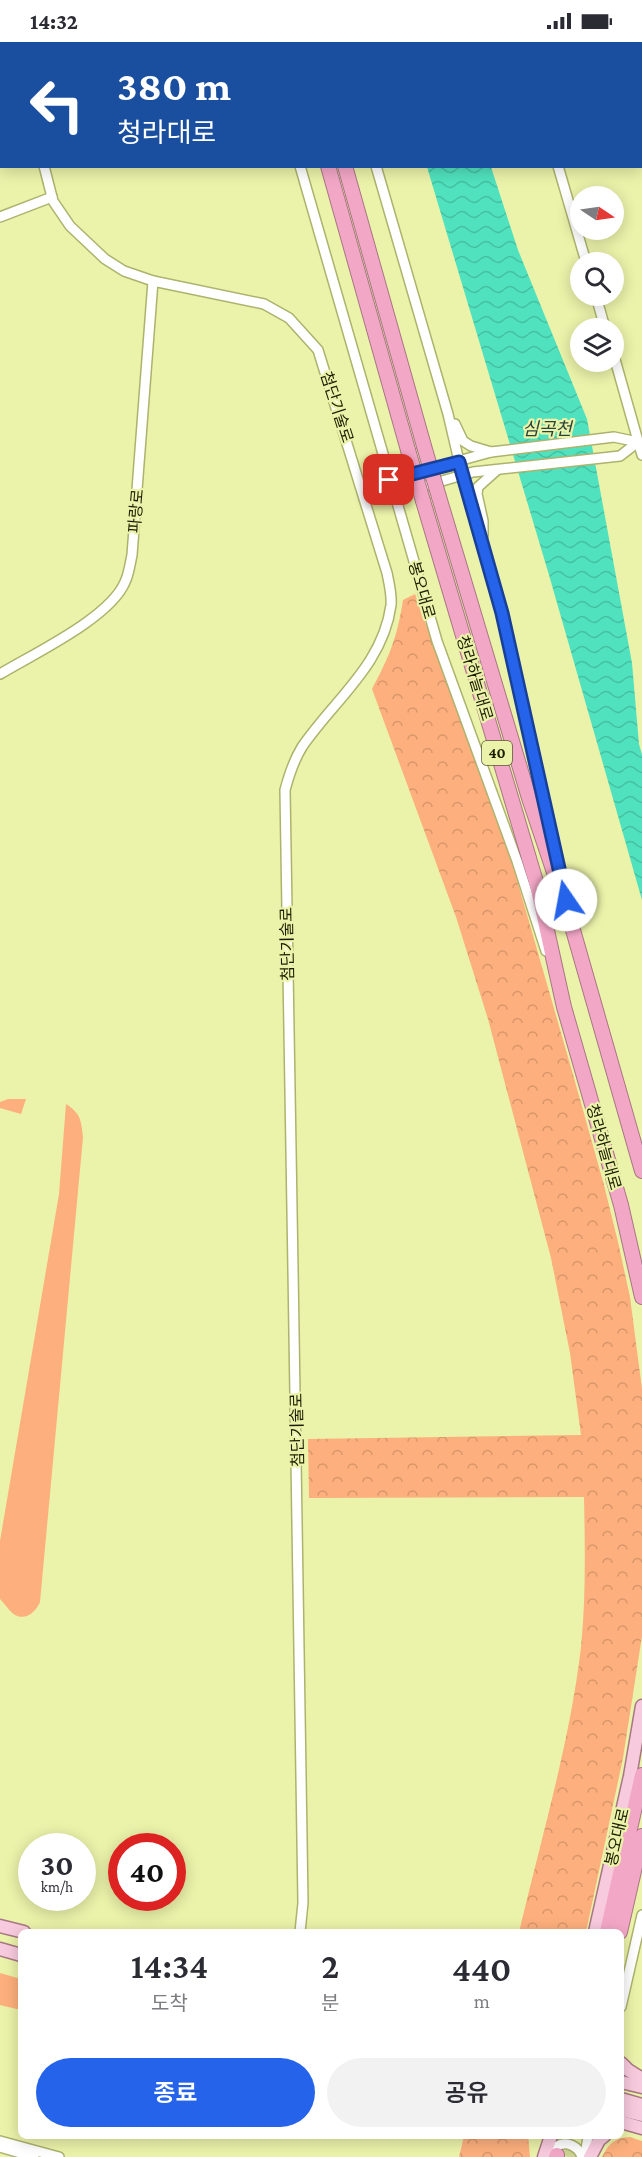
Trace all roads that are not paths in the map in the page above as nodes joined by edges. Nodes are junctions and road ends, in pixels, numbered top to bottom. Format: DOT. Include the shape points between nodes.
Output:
graph roads {
  1 [pos="44,168"];
  2 [pos="301,168"];
  3 [pos="329,168"];
  4 [pos="346,168"];
  5 [pos="377,168"];
  6 [pos="559,168"];
  7 [pos="52,198"];
  8 [pos="0,217"];
  9 [pos="583,252"];
  10 [pos="153,281"];
  11 [pos="619,372"];
  12 [pos="448,414"];
  13 [pos="640,441"];
  14 [pos="491,452"];
  15 [pos="642,455"];
  16 [pos="459,462"];
  17 [pos="497,470"];
  18 [pos="462,474"];
  19 [pos="389,480"];
  20 [pos="394,495"];
  21 [pos="482,544"];
  22 [pos="0,675"];
  23 [pos="571,923"];
  24 [pos="564,1007"];
  25 [pos="642,1171"];
  26 [pos="642,1297"];
  27 [pos="642,1706"];
  28 [pos="642,1775"];
  29 [pos="642,1836"];
  30 [pos="642,1915"];
  31 [pos="0,1926"];
  32 [pos="300,1929"];
  33 [pos="596,1929"];
  34 [pos="609,1929"];
  35 [pos="621,1929"];
  36 [pos="18,1930"];
  37 [pos="0,1950"];
  38 [pos="18,1954"];
  39 [pos="624,1994"];
  40 [pos="624,2066"];
  41 [pos="642,2079"];
  42 [pos="624,2083"];
  43 [pos="642,2086"];
  44 [pos="624,2100"];
  45 [pos="642,2105"];
  46 [pos="624,2111"];
  47 [pos="642,2115"];
  48 [pos="624,2123"];
  49 [pos="624,2127"];
  50 [pos="642,2129"];
  51 [pos="544,2139"];
  52 [pos="551,2139"];
  53 [pos="587,2139"];
  54 [pos="600,2139"];
  55 [pos="0,2141"];
  56 [pos="0,2147"];
  57 [pos="34,2157"];
  58 [pos="59,2157"];
  59 [pos="549,2157"];
  60 [pos="584,2157"];
  61 [pos="590,2157"];
  1 -- 7 [label="street, 첨단기술로"];
  2 -- 19 [label="street, 봉오대로 / 40"];
  3 -- 24 [label="highway, 청라하늘대로 / 40, bridge" via="537,885"];
  4 -- 23 [label="highway, 청라하늘대로 / 40, bridge" via="423,446 525,787"];
  5 -- 12 [label="street, 40"];
  6 -- 9 [label="street"];
  7 -- 8 [label="street"];
  7 -- 10 [label="street, 첨단기술로" via="70,226 105,259"];
  10 -- 22 [label="street, 파랑로" via="132,555 125,583 111,603 90,621"];
  10 -- 32 [label="street, 첨단기술로" via="264,304 290,318 318,350 387,573 391,603 383,639 358,680 302,748 285,790 297,1438"];
  11 -- 13 [label="street"];
  12 -- 14 [label="street" via="463,441"];
  12 -- 16 [label="street, 40"];
  13 -- 14 [label="street" via="614,437"];
  13 -- 15 [label="street"];
  13 -- 17 [label="street" via="620,456"];
  14 -- 16 [label="street"];
  16 -- 18 [label="street, 40"];
  16 -- 19 [label="street"];
  17 -- 18 [label="street"];
  17 -- 21 [label="street" via="477,487 483,521"];
  18 -- 20 [label="street"];
  18 -- 21 [label="street, 40"];
  19 -- 20 [label="street, 봉오대로 / 40"];
  20 -- 24 [label="street, 봉오대로 / 40" via="437,641 517,861"];
  21 -- 23 [label="street, 40" via="522,698"];
  23 -- 25 [label="highway, 청라하늘대로 / 40"];
  24 -- 26 [label="highway, 청라하늘대로 / 40" via="621,1205"];
  27 -- 33 [label="main road, 봉오대로"];
  28 -- 34 [label="highway"];
  29 -- 35 [label="highway"];
  30 -- 39 [label="street"];
  31 -- 36 [label="main road"];
  37 -- 38 [label="main road"];
  40 -- 41 [label="main road"];
  42 -- 43 [label="main road"];
  44 -- 45 [label="main road"];
  46 -- 47 [label="main road"];
  48 -- 50 [label="main road"];
  49 -- 50 [label="main road"];
  51 -- 59 [label="main road"];
  52 -- 59 [label="main road"];
  53 -- 60 [label="street"];
  54 -- 61 [label="main road"];
  55 -- 58 [label="street"];
  56 -- 57 [label="street"];
  59 -- 60 [label="street" via="557,2145 566,2144 574,2146"];
}
